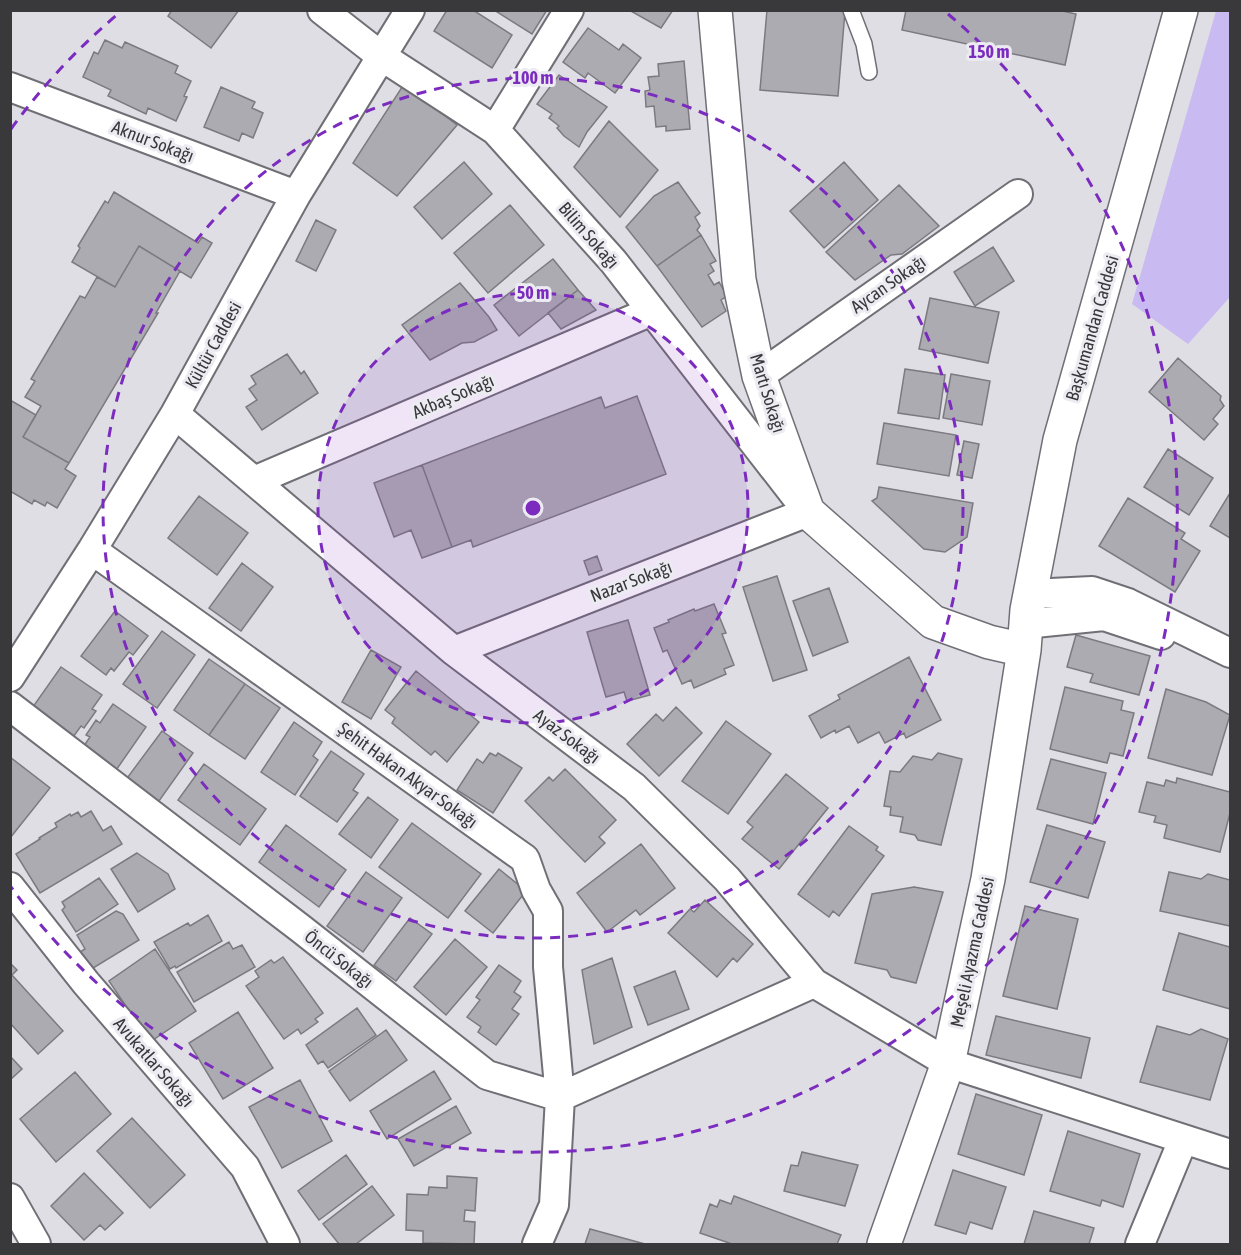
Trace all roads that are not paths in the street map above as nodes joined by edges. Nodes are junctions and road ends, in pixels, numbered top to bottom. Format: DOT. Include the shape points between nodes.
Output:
graph roads {
  1 [pos="321,10"];
  2 [pos="410,10"];
  3 [pos="569,10"];
  4 [pos="715,10"];
  5 [pos="851,10"];
  6 [pos="1181,10"];
  7 [pos="381,56"];
  8 [pos="869,72"];
  9 [pos="10,87"];
  10 [pos="495,130"];
  11 [pos="1018,194"];
  12 [pos="296,195"];
  13 [pos="652,311"];
  14 [pos="759,375"];
  15 [pos="175,414"];
  16 [pos="254,481"];
  17 [pos="808,512"];
  18 [pos="92,550"];
  19 [pos="1026,623"];
  20 [pos="454,651"];
  21 [pos="1230,655"];
  22 [pos="10,677"];
  23 [pos="10,706"];
  24 [pos="10,887"];
  25 [pos="814,983"];
  26 [pos="948,1063"];
  27 [pos="560,1097"];
  28 [pos="1184,1140"];
  29 [pos="1230,1154"];
  30 [pos="10,1198"];
  31 [pos="36,1245"];
  32 [pos="285,1245"];
  33 [pos="537,1245"];
  34 [pos="884,1245"];
  35 [pos="1140,1245"];
  1 -- 7 [label="street, Bilim Sokağı"];
  2 -- 7 [label="street, Kültür Caddesi"];
  3 -- 10 [label="street"];
  4 -- 14 [label="street, Martı Sokağı" via="739,280"];
  5 -- 8 [label="lane" via="864,44"];
  6 -- 19 [label="street, Başkumandan Caddesi" via="1060,440"];
  7 -- 10 [label="street, Bilim Sokağı"];
  7 -- 12 [label="street, Kültür Caddesi"];
  9 -- 12 [label="street, Aknur Sokağı"];
  10 -- 13 [label="street, Bilim Sokağı" via="614,261"];
  11 -- 14 [label="street, Aycan Sokağı"];
  12 -- 15 [label="street, Kültür Caddesi"];
  13 -- 16 [label="street, Akbaş Sokağı"];
  13 -- 17 [label="street, Bilim Sokağı"];
  14 -- 17 [label="street, Martı Sokağı"];
  15 -- 16 [label="street, Ayaz Sokağı"];
  15 -- 18 [label="street, Kültür Caddesi"];
  16 -- 20 [label="street, Ayaz Sokağı"];
  17 -- 19 [label="street, Martı Sokağı" via="933,622 989,642"];
  17 -- 20 [label="street, Nazar Sokağı"];
  18 -- 22 [label="street, Kültür Caddesi"];
  18 -- 27 [label="street, Şehit Hakan Akyar Sokağı" via="525,859 548,911 548,967"];
  19 -- 21 [label="street" via="1104,616"];
  19 -- 26 [label="street, Meşeli Ayazma Caddesi" via="988,879"];
  20 -- 25 [label="street, Ayaz Sokağı" via="634,787 727,879"];
  23 -- 27 [label="street, Öncü Sokağı" via="487,1075"];
  24 -- 32 [label="street, Avukatlar Sokağı" via="86,983 245,1167"];
  25 -- 26 [label="street, Ayaz Sokağı"];
  25 -- 27 [label="street"];
  26 -- 28 [label="street, Ayaz Sokağı"];
  26 -- 34 [label="street, Meşeli Ayazma Caddesi"];
  27 -- 33 [label="street" via="554,1205"];
  28 -- 29 [label="street, Ayaz Sokağı"];
  28 -- 35 [label="street"];
  30 -- 31 [label="street"];
}
